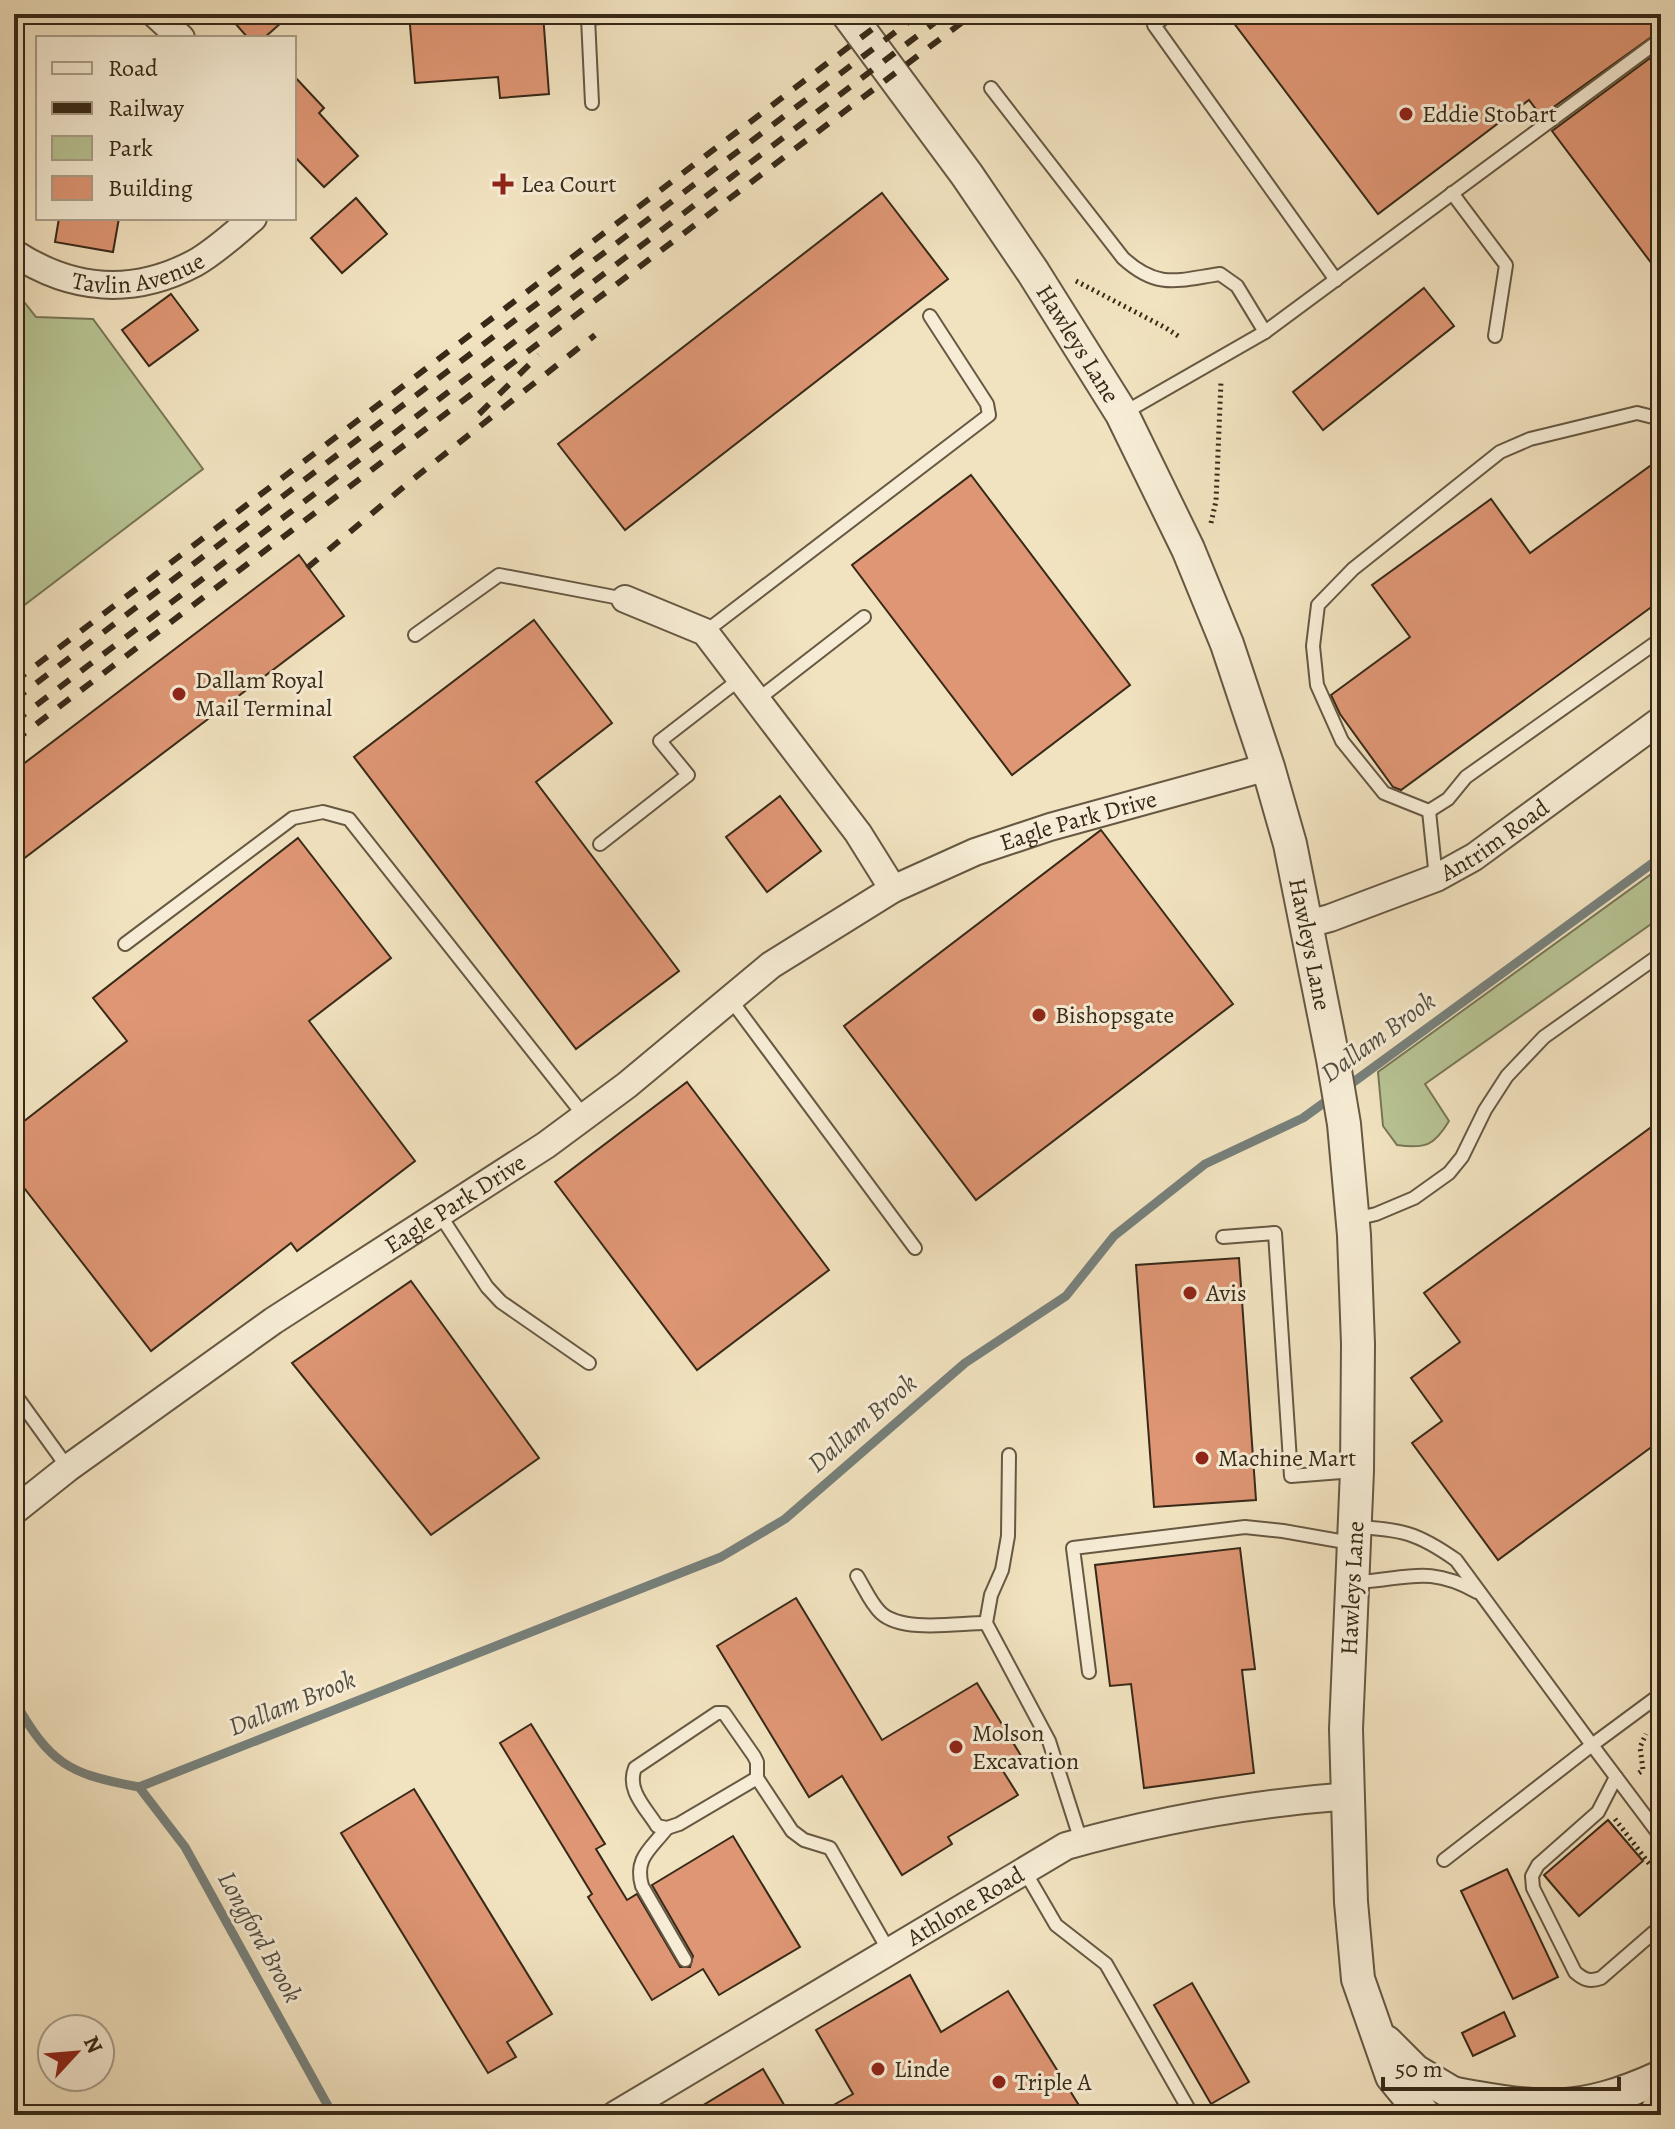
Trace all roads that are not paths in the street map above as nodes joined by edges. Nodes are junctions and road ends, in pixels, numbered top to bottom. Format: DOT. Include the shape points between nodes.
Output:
graph roads {
  1 [pos="155,14"];
  2 [pos="641,14"];
  3 [pos="848,14"];
  4 [pos="1169,14"];
  5 [pos="179,36"];
  6 [pos="1661,39"];
  7 [pos="991,88"];
  8 [pos="592,103"];
  9 [pos="1452,193"];
  10 [pos="250,220"];
  11 [pos="14,253"];
  12 [pos="1336,280"];
  13 [pos="930,316"];
  14 [pos="1265,332"];
  15 [pos="1495,336"];
  16 [pos="1122,414"];
  17 [pos="1661,419"];
  18 [pos="625,599"];
  19 [pos="864,617"];
  20 [pos="705,632"];
  21 [pos="415,635"];
  22 [pos="1661,639"];
  23 [pos="740,679"];
  24 [pos="757,700"];
  25 [pos="1661,720"];
  26 [pos="1268,767"];
  27 [pos="1429,811"];
  28 [pos="600,844"];
  29 [pos="1436,878"];
  30 [pos="893,889"];
  31 [pos="1308,924"];
  32 [pos="125,944"];
  33 [pos="1661,954"];
  34 [pos="731,1000"];
  35 [pos="585,1117"];
  36 [pos="440,1215"];
  37 [pos="1352,1219"];
  38 [pos="1223,1237"];
  39 [pos="915,1248"];
  40 [pos="589,1363"];
  41 [pos="14,1393"];
  42 [pos="1009,1455"];
  43 [pos="68,1468"];
  44 [pos="1357,1471"];
  45 [pos="14,1511"];
  46 [pos="1355,1535"];
  47 [pos="857,1576"];
  48 [pos="1352,1582"];
  49 [pos="1483,1595"];
  50 [pos="986,1623"];
  51 [pos="1089,1672"];
  52 [pos="1661,1694"];
  53 [pos="1592,1745"];
  54 [pos="757,1778"];
  55 [pos="1619,1781"];
  56 [pos="1350,1796"];
  57 [pos="667,1828"];
  58 [pos="1661,1837"];
  59 [pos="1081,1841"];
  60 [pos="1444,1860"];
  61 [pos="1024,1870"];
  62 [pos="1661,1926"];
  63 [pos="889,1951"];
  64 [pos="685,1960"];
  65 [pos="1378,2034"];
  66 [pos="1661,2077"];
  67 [pos="1456,2094"];
  68 [pos="615,2115"];
  69 [pos="1192,2115"];
  70 [pos="1424,2115"];
  71 [pos="1487,2115"];
  1 -- 5 [label="street"];
  2 -- 8 [label="lane" via="588,18"];
  3 -- 16 [label="street, Hawleys Lane" via="967,175"];
  4 -- 12 [label="lane" via="1154,25"];
  6 -- 9 [label="lane"];
  7 -- 14 [label="lane" via="1141,275 1165,282 1220,274 1237,286"];
  9 -- 12 [label="lane"];
  9 -- 15 [label="lane" via="1506,265"];
  10 -- 11 [label="street, Tavlin Avenue" via="196,262 141,282 63,279"];
  12 -- 14 [label="lane"];
  13 -- 20 [label="lane" via="989,415"];
  14 -- 16 [label="lane"];
  16 -- 26 [label="street, Hawleys Lane" via="1188,549"];
  17 -- 27 [label="lane" via="1637,413 1530,439 1500,452 1353,569 1318,605 1313,646 1317,685 1342,741 1384,793"];
  18 -- 20 [label="street"];
  18 -- 21 [label="lane" via="499,575"];
  19 -- 24 [label="lane"];
  20 -- 23 [label="street"];
  22 -- 27 [label="lane" via="1466,777 1448,799"];
  23 -- 24 [label="street"];
  23 -- 28 [label="lane" via="660,741 688,775"];
  24 -- 30 [label="street" via="858,833"];
  25 -- 29 [label="street, Antrim Road" via="1474,857"];
  26 -- 30 [label="street, Eagle Park Drive" via="1050,827 975,852"];
  26 -- 31 [label="street, Hawleys Lane"];
  27 -- 29 [label="lane"];
  29 -- 31 [label="street, Antrim Road"];
  30 -- 34 [label="street, Eagle Park Drive" via="771,965"];
  31 -- 37 [label="street, Hawleys Lane" via="1344,1124"];
  32 -- 35 [label="lane" via="293,818 323,812 349,819"];
  33 -- 37 [label="lane" via="1544,1037 1507,1076 1449,1173 1414,1198"];
  34 -- 35 [label="street, Eagle Park Drive"];
  34 -- 39 [label="lane"];
  35 -- 36 [label="street, Eagle Park Drive"];
  36 -- 40 [label="lane" via="501,1302"];
  36 -- 43 [label="street, Eagle Park Drive" via="273,1321"];
  37 -- 44 [label="street, Hawleys Lane"];
  38 -- 44 [label="lane" via="1275,1233 1291,1476"];
  41 -- 43 [label="lane"];
  42 -- 50 [label="lane" via="1008,1536"];
  43 -- 45 [label="street, Eagle Park Drive"];
  44 -- 46 [label="street, Hawleys Lane"];
  46 -- 48 [label="street, Hawleys Lane"];
  46 -- 49 [label="lane" via="1406,1532 1431,1542 1456,1560"];
  46 -- 51 [label="lane" via="1245,1527 1073,1548"];
  47 -- 50 [label="lane" via="881,1614 899,1622"];
  48 -- 49 [label="lane" via="1422,1574 1442,1576"];
  48 -- 56 [label="street, Hawleys Lane" via="1346,1729"];
  49 -- 53 [label="lane"];
  50 -- 59 [label="lane" via="1049,1741"];
  52 -- 53 [label="lane"];
  53 -- 55 [label="lane"];
  53 -- 60 [label="lane"];
  54 -- 57 [label="lane"];
  54 -- 57 [label="lane" via="754,1756 728,1715 717,1713 635,1768 633,1788 657,1826"];
  54 -- 63 [label="lane" via="792,1831 830,1848"];
  55 -- 58 [label="lane"];
  55 -- 62 [label="lane" via="1598,1812 1538,1865 1533,1888 1583,1979 1601,1978"];
  56 -- 59 [label="street, Athlone Road" via="1126,1828"];
  56 -- 65 [label="street, Hawleys Lane" via="1358,1979"];
  57 -- 64 [label="lane" via="643,1856 638,1873"];
  59 -- 61 [label="street, Athlone Road"];
  61 -- 63 [label="street, Athlone Road"];
  61 -- 69 [label="lane" via="1056,1925 1106,1964"];
  63 -- 68 [label="street, Athlone Road"];
  65 -- 67 [label="street, Hawleys Lane" via="1415,2071"];
  65 -- 70 [label="street, Hawleys Lane" via="1392,2076"];
  66 -- 67 [label="street" via="1606,2100 1576,2106 1521,2106"];
  67 -- 71 [label="street, Hawleys Lane"];
}
